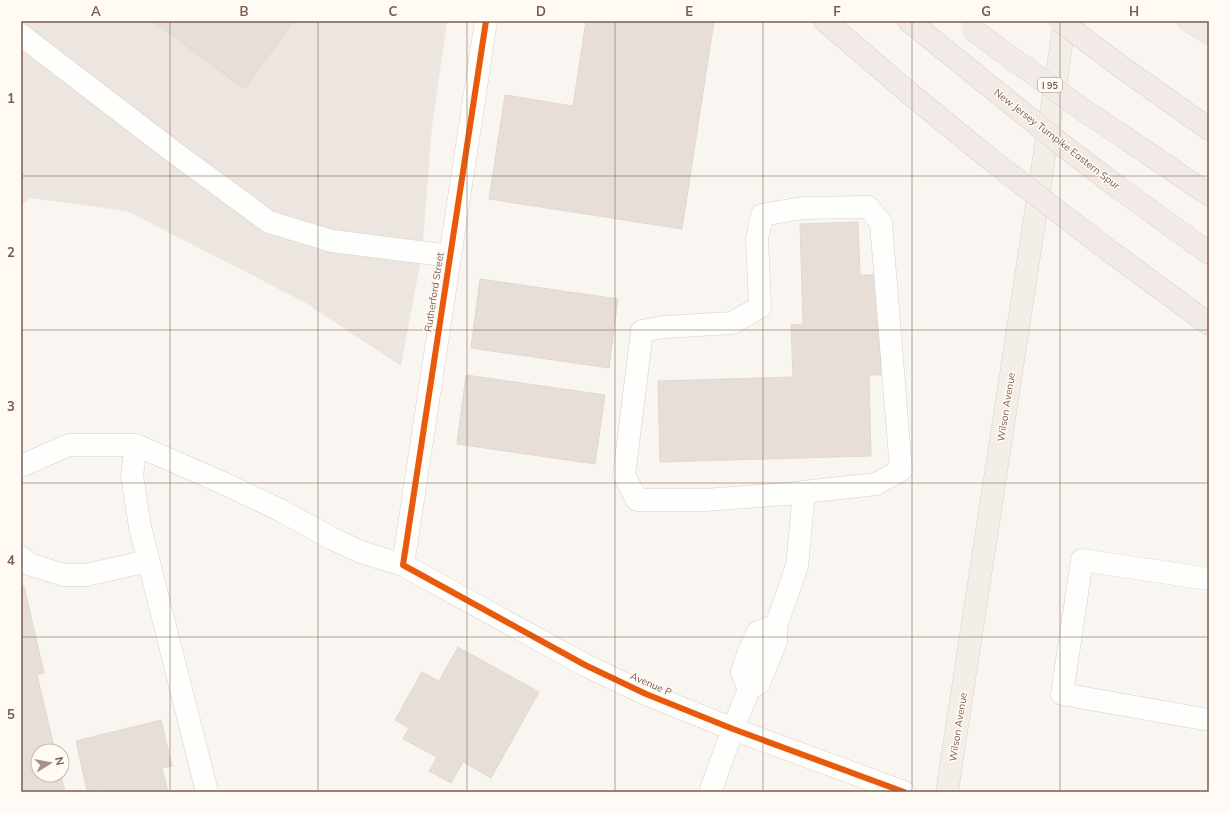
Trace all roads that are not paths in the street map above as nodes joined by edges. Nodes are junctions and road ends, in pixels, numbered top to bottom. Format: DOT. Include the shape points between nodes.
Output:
graph roads {
  1 [pos="486,21"];
  2 [pos="825,21"];
  3 [pos="909,21"];
  4 [pos="1060,21"];
  5 [pos="1065,21"];
  6 [pos="1190,21"];
  7 [pos="967,25"];
  8 [pos="1209,33"];
  9 [pos="21,35"];
  10 [pos="1209,129"];
  11 [pos="1209,195"];
  12 [pos="1209,253"];
  13 [pos="450,256"];
  14 [pos="1209,324"];
  15 [pos="136,445"];
  16 [pos="21,466"];
  17 [pos="804,492"];
  18 [pos="21,557"];
  19 [pos="148,561"];
  20 [pos="403,565"];
  21 [pos="1209,579"];
  22 [pos="1209,720"];
  23 [pos="733,729"];
  24 [pos="207,792"];
  25 [pos="710,792"];
  26 [pos="904,792"];
  27 [pos="947,792"];
  1 -- 13 [label="street, Rutherford Street"];
  2 -- 14 [label="highway, bridge" via="986,156"];
  3 -- 12 [label="highway, New Jersey Turnpike Eastern Spur, bridge" via="1061,144"];
  4 -- 10 [label="highway, bridge"];
  5 -- 27 [label="main road, Wilson Avenue"];
  6 -- 8 [label="highway"];
  7 -- 11 [label="highway, I 95, bridge" via="1082,109"];
  9 -- 13 [label="street" via="269,222 332,241"];
  13 -- 20 [label="street, Rutherford Street"];
  15 -- 16 [label="street" via="69,445"];
  15 -- 19 [label="street" via="132,475"];
  15 -- 20 [label="street, Avenue P" via="280,510 361,552"];
  17 -- 17 [label="street" via="705,500 637,500 624,475 642,331 664,326 732,323 760,307 757,239 762,215 802,208 868,207 881,223 901,470 876,484"];
  17 -- 23 [label="street" via="797,566 776,626 758,632 749,651 742,672 749,689"];
  18 -- 19 [label="street" via="29,564 64,575 86,575"];
  19 -- 24 [label="street"];
  20 -- 23 [label="street, Avenue P" via="585,665 646,694"];
  21 -- 22 [label="street" via="1082,560 1062,694"];
  23 -- 25 [label="street"];
  23 -- 26 [label="street, Avenue P"];
}
